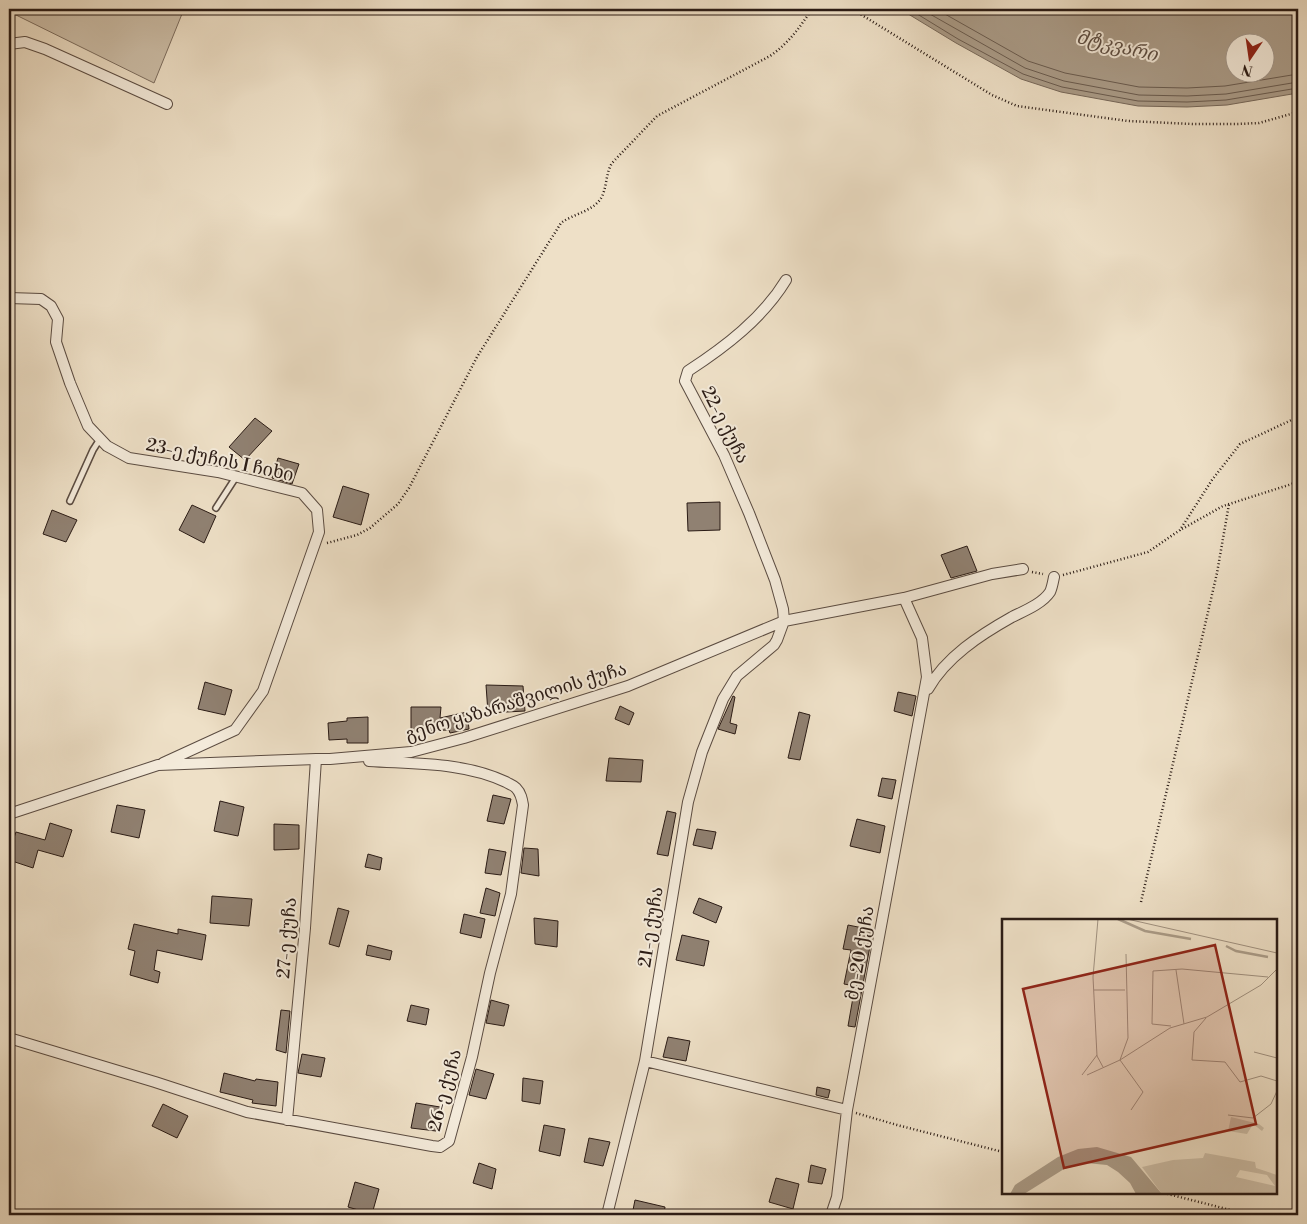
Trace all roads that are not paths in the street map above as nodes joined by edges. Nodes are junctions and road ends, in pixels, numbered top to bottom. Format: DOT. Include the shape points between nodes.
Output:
graph roads {
  1 [pos="9,44"];
  2 [pos="167,104"];
  3 [pos="786,280"];
  4 [pos="9,298"];
  5 [pos="101,439"];
  6 [pos="236,477"];
  7 [pos="70,501"];
  8 [pos="216,508"];
  9 [pos="1023,570"];
  10 [pos="1054,577"];
  11 [pos="904,598"];
  12 [pos="784,621"];
  13 [pos="923,696"];
  14 [pos="316,759"];
  15 [pos="330,759"];
  16 [pos="158,765"];
  17 [pos="9,814"];
  18 [pos="9,1038"];
  19 [pos="646,1061"];
  20 [pos="847,1110"];
  21 [pos="286,1120"];
  22 [pos="608,1215"];
  23 [pos="831,1215"];
  1 -- 2 [label="street" via="25,42 45,49"];
  3 -- 12 [label="street, 22-ე ქუჩა" via="767,308 688,371 685,381 724,455 749,513 775,580"];
  4 -- 5 [label="street, 23-ე ქუჩის I ჩიხი" via="41,299 51,306 58,319 56,342 70,383 88,426"];
  5 -- 6 [label="street, 23-ე ქუჩის I ჩიხი" via="129,458"];
  5 -- 7 [label="lane"];
  6 -- 8 [label="lane"];
  6 -- 16 [label="street, 23-ე ქუჩის I ჩიხი" via="302,494 317,510 319,532 263,691 236,730"];
  9 -- 11 [label="street, გენო ყაზარაშვილის ქუჩა" via="992,574"];
  10 -- 13 [label="street, მე-20 ქუჩა" via="1050,592 1042,599 992,628 949,661"];
  11 -- 12 [label="street, გენო ყაზარაშვილის ქუჩა"];
  11 -- 13 [label="street, მე-20 ქუჩა" via="922,638 927,677"];
  12 -- 15 [label="street, გენო ყაზარაშვილის ქუჩა" via="628,686 464,738 411,752"];
  12 -- 19 [label="street, 21-ე ქუჩა" via="774,645 737,676 723,699 702,752 688,802"];
  13 -- 20 [label="street, მე-20 ქუჩა"];
  14 -- 15 [label="street, გენო ყაზარაშვილის ქუჩა"];
  14 -- 16 [label="street, გენო ყაზარაშვილის ქუჩა"];
  14 -- 21 [label="street, 27-ე ქუჩა" via="305,928"];
  15 -- 21 [label="street, 26-ე ქუჩა" via="429,764 477,772 515,787 523,805 511,894 450,1142 440,1147 432,1146"];
  16 -- 17 [label="street, გენო ყაზარაშვილის ქუჩა"];
  18 -- 21 [label="street, 26-ე ქუჩა" via="246,1112"];
  19 -- 20 [label="street"];
  19 -- 22 [label="street, 21-ე ქუჩა"];
  20 -- 23 [label="street, მე-20 ქუჩა" via="837,1197"];
}
